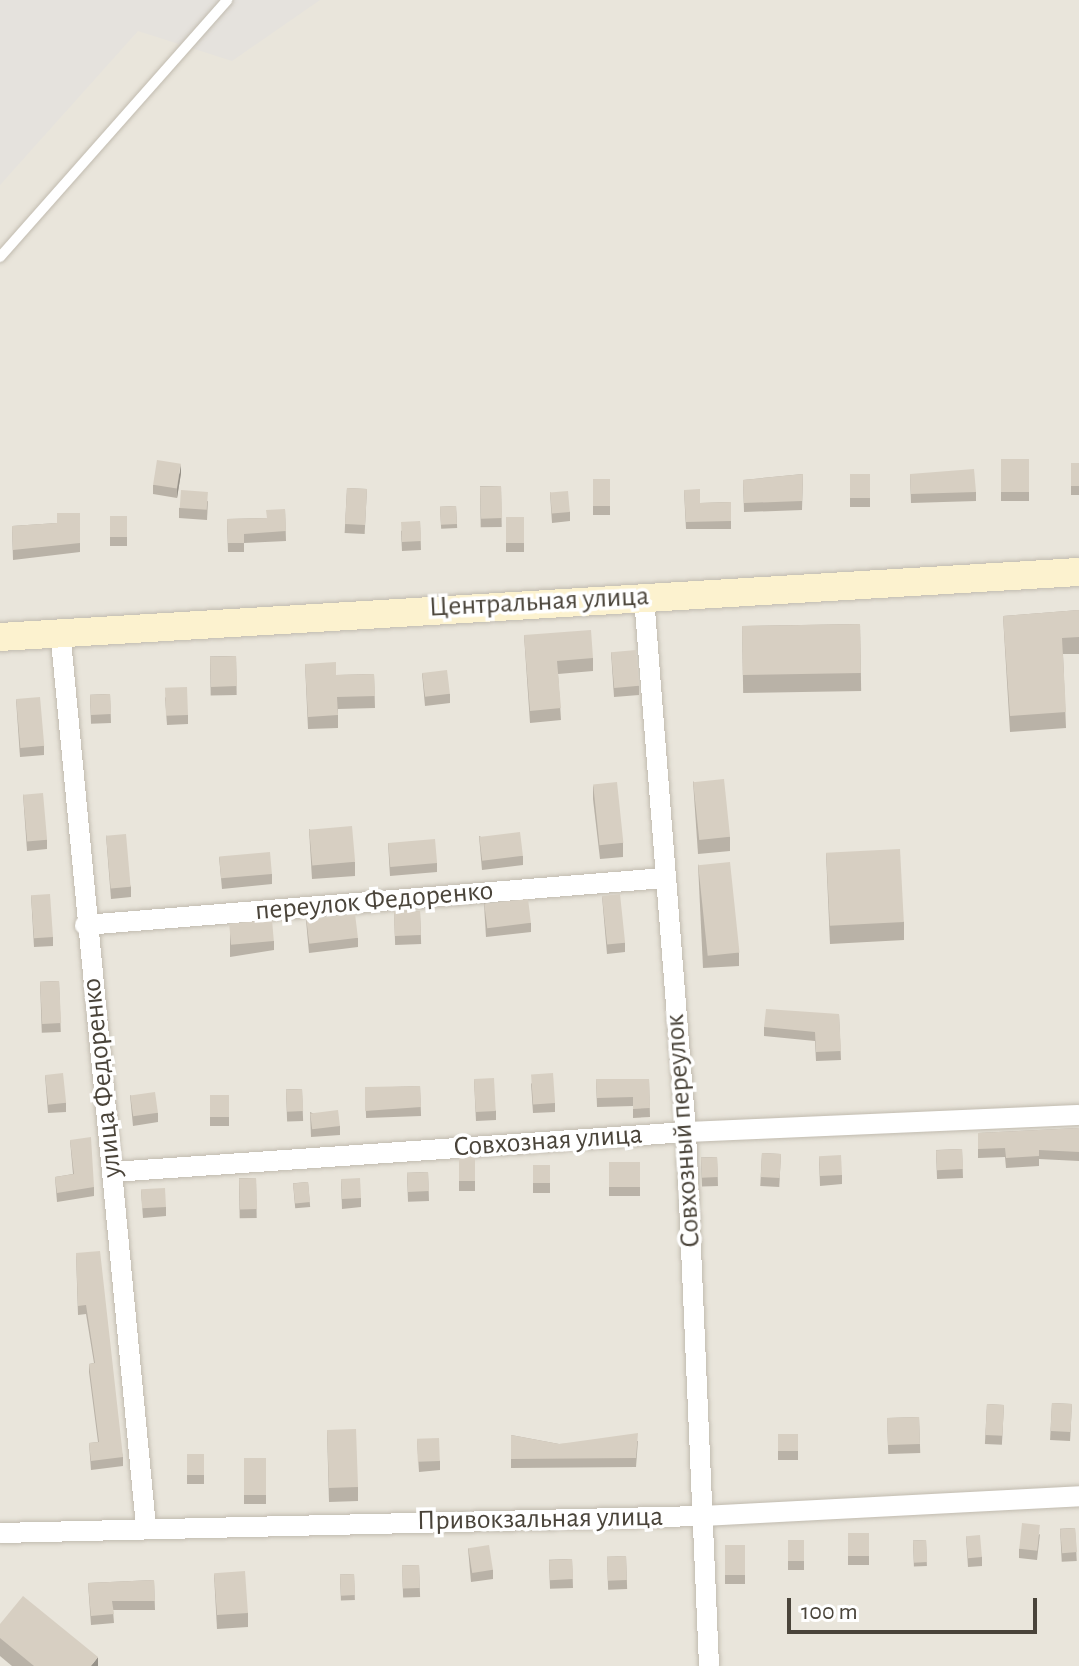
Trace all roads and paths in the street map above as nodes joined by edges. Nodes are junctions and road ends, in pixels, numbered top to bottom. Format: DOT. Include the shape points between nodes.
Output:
graph roads {
  1 [pos="227,0"];
  2 [pos="0,257"];
  3 [pos="1079,572"];
  4 [pos="644,597"];
  5 [pos="60,630"];
  6 [pos="0,637"];
  7 [pos="664,878"];
  8 [pos="85,925"];
  9 [pos="1079,1115"];
  10 [pos="686,1132"];
  11 [pos="113,1172"];
  12 [pos="1079,1496"];
  13 [pos="703,1516"];
  14 [pos="146,1526"];
  15 [pos="0,1533"];
  16 [pos="709,1666"];
  1 -- 2 [label="lane"];
  3 -- 4 [label="street, Центральная улица"];
  4 -- 5 [label="street, Центральная улица"];
  4 -- 7 [label="street, Совхозный переулок"];
  5 -- 6 [label="street, Центральная улица"];
  5 -- 8 [label="street, улица Федоренко"];
  7 -- 8 [label="street, переулок Федоренко"];
  7 -- 10 [label="street, Совхозный переулок"];
  8 -- 11 [label="street, улица Федоренко"];
  9 -- 10 [label="street, Совхозная улица"];
  10 -- 11 [label="street, Совхозная улица"];
  10 -- 13 [label="street, Совхозный переулок"];
  11 -- 14 [label="street, улица Федоренко"];
  12 -- 13 [label="street, Привокзальная улица"];
  13 -- 14 [label="street, Привокзальная улица"];
  13 -- 16 [label="street, Совхозный переулок"];
  14 -- 15 [label="street, Привокзальная улица"];
}
